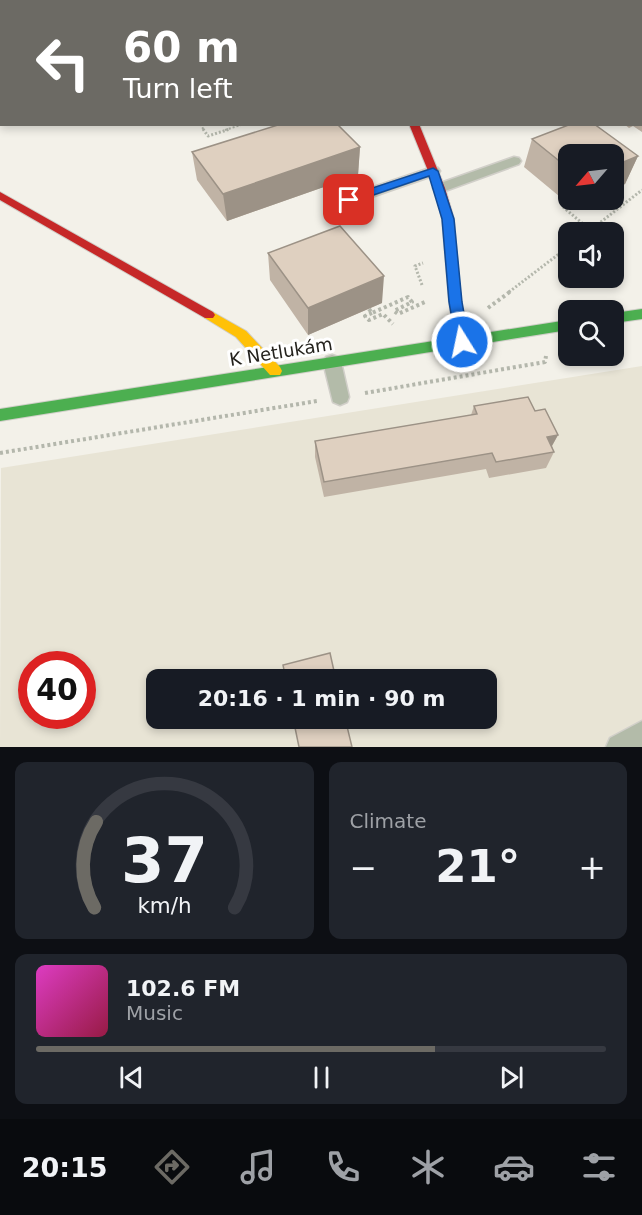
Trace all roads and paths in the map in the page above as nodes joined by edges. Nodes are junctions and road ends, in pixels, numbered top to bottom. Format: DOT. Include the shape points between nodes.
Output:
graph roads {
  1 [pos="201,126"];
  2 [pos="238,126"];
  3 [pos="415,126"];
  4 [pos="514,161"];
  5 [pos="433,171"];
  6 [pos="440,188"];
  7 [pos="642,190"];
  8 [pos="0,195"];
  9 [pos="349,200"];
  10 [pos="566,210"];
  11 [pos="579,222"];
  12 [pos="601,222"];
  13 [pos="558,254"];
  14 [pos="429,259"];
  15 [pos="492,313"];
  16 [pos="642,314"];
  17 [pos="624,317"];
  18 [pos="390,321"];
  19 [pos="558,327"];
  20 [pos="462,342"];
  21 [pos="548,353"];
  22 [pos="332,362"];
  23 [pos="275,371"];
  24 [pos="340,397"];
  25 [pos="0,414"];
  26 [pos="0,453"];
  27 [pos="642,734"];
  28 [pos="619,747"];
  1 -- 2 [label="path" via="208,136"];
  3 -- 5 [label="street"];
  4 -- 6 [label="lane"];
  5 -- 6 [label="street"];
  5 -- 9 [label="lane"];
  6 -- 20 [label="street" via="448,219"];
  7 -- 12 [label="path"];
  8 -- 23 [label="street" via="241,334"];
  10 -- 11 [label="path"];
  13 -- 15 [label="path" via="487,306"];
  14 -- 18 [label="path" via="415,266 427,301 398,314 394,311 412,302 408,297 365,316 369,320 383,314"];
  16 -- 17 [label="street"];
  19 -- 20 [label="street, K Netlukám"];
  20 -- 22 [label="street, K Netlukám"];
  21 -- 24 [label="path" via="544,362"];
  22 -- 23 [label="street, K Netlukám"];
  22 -- 24 [label="lane"];
  23 -- 25 [label="street, K Netlukám"];
  24 -- 26 [label="path"];
  27 -- 28 [label="lane"];
}
